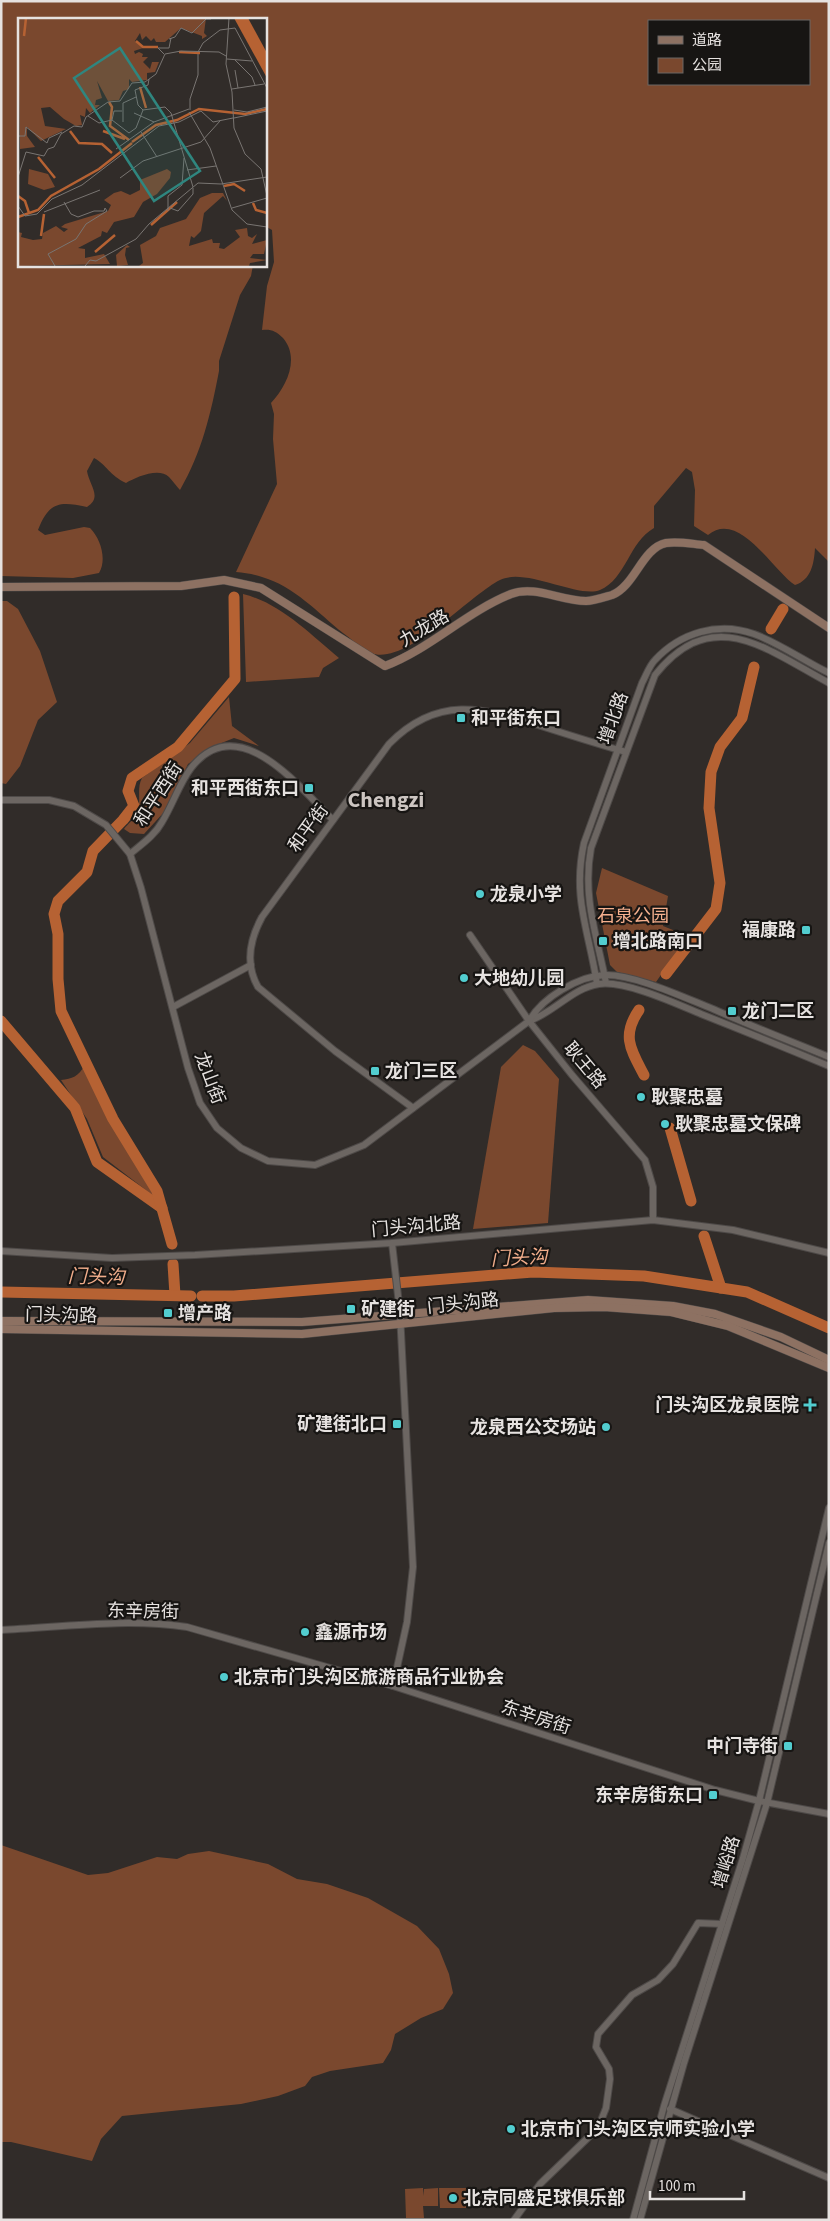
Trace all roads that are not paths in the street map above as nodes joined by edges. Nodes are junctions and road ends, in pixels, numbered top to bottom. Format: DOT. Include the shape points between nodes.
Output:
graph roads {
  1 [pos="1,587"];
  2 [pos="829,628"];
  3 [pos="829,674"];
  4 [pos="829,683"];
  5 [pos="618,750"];
  6 [pos="626,752"];
  7 [pos="1,800"];
  8 [pos="333,820"];
  9 [pos="130,854"];
  10 [pos="470,935"];
  11 [pos="251,965"];
  12 [pos="604,975"];
  13 [pos="596,976"];
  14 [pos="606,983"];
  15 [pos="597,984"];
  16 [pos="173,1008"];
  17 [pos="530,1021"];
  18 [pos="829,1057"];
  19 [pos="829,1066"];
  20 [pos="413,1108"];
  21 [pos="654,1220"];
  22 [pos="392,1243"];
  23 [pos="1,1251"];
  24 [pos="829,1253"];
  25 [pos="400,1310"];
  26 [pos="1,1321"];
  27 [pos="400,1325"];
  28 [pos="1,1329"];
  29 [pos="829,1360"];
  30 [pos="829,1368"];
  31 [pos="829,1508"];
  32 [pos="829,1543"];
  33 [pos="1,1630"];
  34 [pos="393,1686"];
  35 [pos="759,1801"];
  36 [pos="767,1803"];
  37 [pos="829,1814"];
  38 [pos="722,1924"];
  39 [pos="670,2109"];
  40 [pos="829,2178"];
  41 [pos="514,2220"];
  42 [pos="633,2220"];
  43 [pos="640,2220"];
  1 -- 2 [label="main road, 九龙路" via="181,586 224,580 261,588 385,666 408,657 512,594 531,591 586,601 612,595 626,587 644,559 664,543 682,543 704,545"];
  3 -- 5 [label="street, 增北路" via="753,634 728,629 707,629 691,634 671,645 654,661 642,683"];
  4 -- 6 [label="street, 增北路" via="758,645 728,636 703,638 669,657 655,675"];
  5 -- 6 [label="street, 和平街"];
  5 -- 8 [label="street, 和平街" via="496,712 469,708 449,711 426,718 399,734"];
  5 -- 13 [label="street, 增北路" via="584,843 579,867 579,892"];
  6 -- 12 [label="street, 增北路" via="591,848 588,868 587,892"];
  7 -- 9 [label="street, 龙山街" via="49,800 74,806 106,825"];
  8 -- 9 [label="street, 和平西街" via="271,760 246,748 227,746 205,754 191,768 161,823"];
  8 -- 11 [label="street, 和平街" via="262,917 254,932"];
  9 -- 16 [label="street, 龙山街"];
  10 -- 17 [label="street, 耿王路"];
  11 -- 16 [label="street"];
  11 -- 20 [label="street, 和平街" via="254,980 264,994"];
  12 -- 13 [label="street"];
  12 -- 14 [label="street, 增北路"];
  12 -- 18 [label="street" via="662,988"];
  13 -- 15 [label="street, 增北路"];
  13 -- 17 [label="street, 龙山街" via="572,984 557,994 535,1010"];
  14 -- 15 [label="street"];
  14 -- 19 [label="street" via="660,997"];
  15 -- 17 [label="street, 龙山街" via="575,993 543,1016"];
  16 -- 20 [label="street, 龙山街" via="200,1103 217,1128 241,1148 268,1161 315,1165 343,1155 364,1145"];
  17 -- 20 [label="street, 龙山街"];
  17 -- 21 [label="street, 耿王路" via="645,1160 653,1187"];
  21 -- 22 [label="street, 门头沟北路"];
  21 -- 24 [label="street, 门头沟北路" via="733,1230"];
  22 -- 23 [label="street, 门头沟北路" via="112,1258"];
  22 -- 25 [label="street"];
  25 -- 26 [label="main road, 门头沟路" via="302,1322"];
  25 -- 27 [label="street"];
  25 -- 29 [label="main road, 门头沟路" via="588,1300 673,1306 731,1319 781,1337"];
  27 -- 28 [label="main road, 门头沟路" via="302,1334"];
  27 -- 30 [label="main road, 门头沟路" via="554,1308 604,1307 671,1312 728,1326"];
  27 -- 34 [label="street" via="413,1567 407,1622"];
  31 -- 35 [label="street, 增峪路"];
  32 -- 36 [label="street, 增峪路"];
  33 -- 34 [label="street, 东辛房街" via="160,1623 226,1637"];
  34 -- 35 [label="street, 东辛房街" via="676,1778"];
  35 -- 36 [label="street, 东辛房街"];
  35 -- 38 [label="street, 增峪路"];
  36 -- 37 [label="street"];
  36 -- 39 [label="street, 增峪路"];
  38 -- 41 [label="street" via="698,1923 658,1980 632,1995 598,2034 596,2048 610,2079 606,2108 598,2128 545,2179"];
  38 -- 42 [label="street, 增峪路" via="664,2106"];
  39 -- 40 [label="street"];
  39 -- 43 [label="street, 增峪路"];
}
